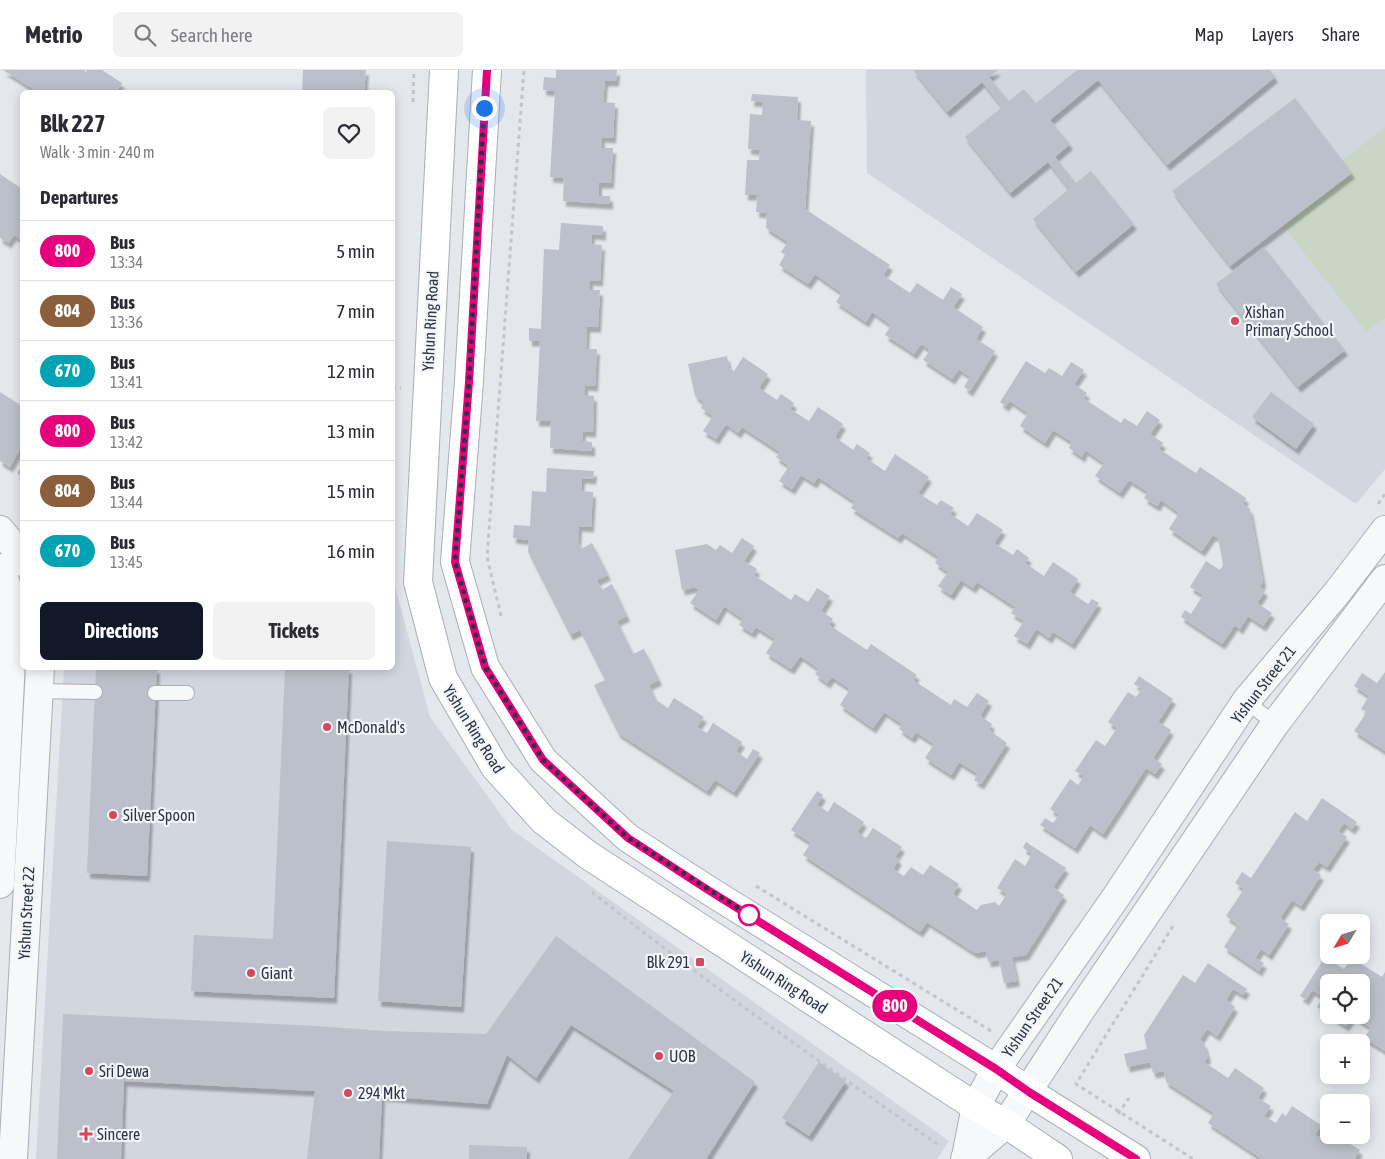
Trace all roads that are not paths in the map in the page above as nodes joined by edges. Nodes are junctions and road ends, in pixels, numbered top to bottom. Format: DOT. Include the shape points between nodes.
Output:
graph roads {
  1 [pos="444,70"];
  2 [pos="487,70"];
  3 [pos="0,530"];
  4 [pos="1385,530"];
  5 [pos="20,558"];
  6 [pos="0,568"];
  7 [pos="1385,579"];
  8 [pos="39,679"];
  9 [pos="95,692"];
  10 [pos="156,693"];
  11 [pos="187,693"];
  12 [pos="1246,701"];
  13 [pos="1275,724"];
  14 [pos="0,884"];
  15 [pos="996,1069"];
  16 [pos="1029,1092"];
  17 [pos="976,1106"];
  18 [pos="1006,1124"];
  19 [pos="958,1154"];
  20 [pos="13,1159"];
  21 [pos="1058,1159"];
  22 [pos="1136,1159"];
  1 -- 17 [label="main road, Yishun Ring Road" via="418,582 443,678 495,767 544,821 588,855"];
  2 -- 15 [label="main road" via="470,372 455,562 485,667 543,760 628,838"];
  3 -- 5 [label="street"];
  4 -- 12 [label="street, Yishun Street 21"];
  6 -- 14 [label="street, Yishun Street 22" via="11,598 12,620"];
  7 -- 13 [label="street, Yishun Street 21"];
  8 -- 9 [label="lane"];
  8 -- 20 [label="street, Yishun Street 22"];
  10 -- 11 [label="lane"];
  12 -- 13 [label="lane"];
  12 -- 15 [label="street, Yishun Street 21" via="1116,897"];
  13 -- 16 [label="street, Yishun Street 21" via="1076,1017"];
  15 -- 16 [label="main road"];
  15 -- 17 [label="street, Yishun Street 21"];
  16 -- 18 [label="street, Yishun Street 21"];
  16 -- 22 [label="main road"];
  17 -- 18 [label="main road, Yishun Ring Road"];
  17 -- 19 [label="street, Yishun Street 21"];
  18 -- 19 [label="street, Yishun Street 21"];
  18 -- 21 [label="main road, Yishun Ring Road"];
}
